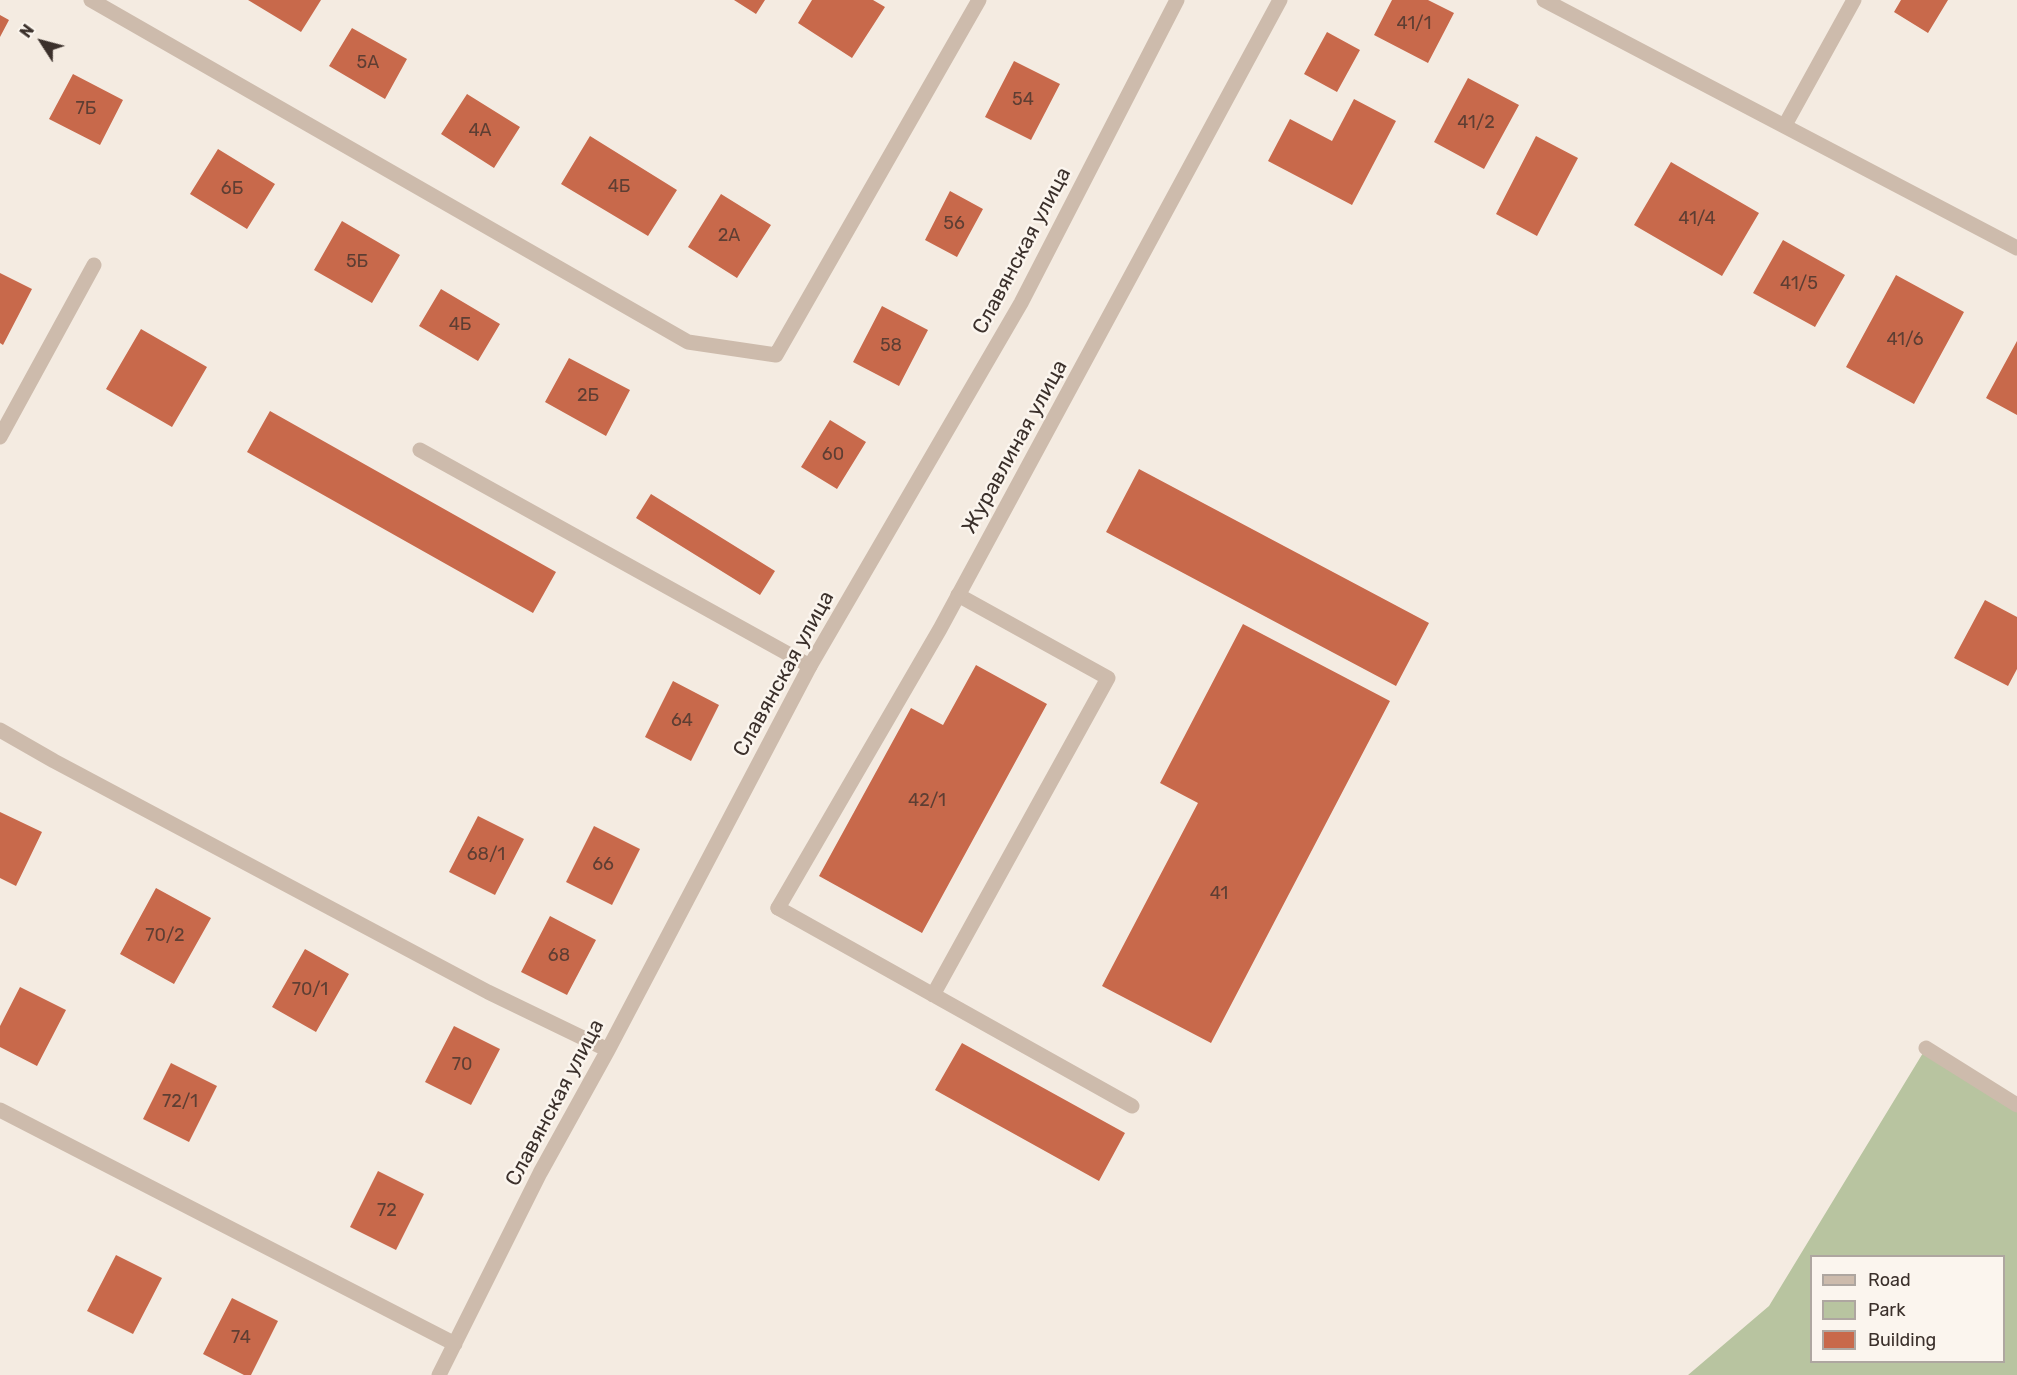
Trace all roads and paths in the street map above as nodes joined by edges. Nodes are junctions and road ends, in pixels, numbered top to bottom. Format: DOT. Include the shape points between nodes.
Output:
graph roads {
  1 [pos="91,0"];
  2 [pos="979,0"];
  3 [pos="1177,0"];
  4 [pos="1280,0"];
  5 [pos="1544,0"];
  6 [pos="1854,0"];
  7 [pos="1785,125"];
  8 [pos="2017,249"];
  9 [pos="94,265"];
  10 [pos="0,437"];
  11 [pos="420,450"];
  12 [pos="958,596"];
  13 [pos="810,666"];
  14 [pos="0,730"];
  15 [pos="933,995"];
  16 [pos="1926,1048"];
  17 [pos="608,1050"];
  18 [pos="2017,1105"];
  19 [pos="1132,1106"];
  20 [pos="0,1110"];
  21 [pos="455,1344"];
  22 [pos="438,1375"];
  1 -- 2 [label="street" via="688,342 776,355"];
  3 -- 13 [label="street, Славянская улица" via="1021,303"];
  4 -- 12 [label="street, Журавлиная улица"];
  5 -- 7 [label="street"];
  6 -- 7 [label="street"];
  7 -- 8 [label="street"];
  9 -- 10 [label="street"];
  11 -- 13 [label="street"];
  12 -- 15 [label="street" via="1108,678"];
  12 -- 15 [label="street, Журавлиная улица" via="778,908"];
  13 -- 17 [label="street, Славянская улица"];
  14 -- 17 [label="street" via="477,986"];
  15 -- 19 [label="street"];
  16 -- 18 [label="street"];
  17 -- 21 [label="street, Славянская улица" via="540,1173"];
  20 -- 21 [label="street"];
  21 -- 22 [label="street, Славянская улица"];
}
